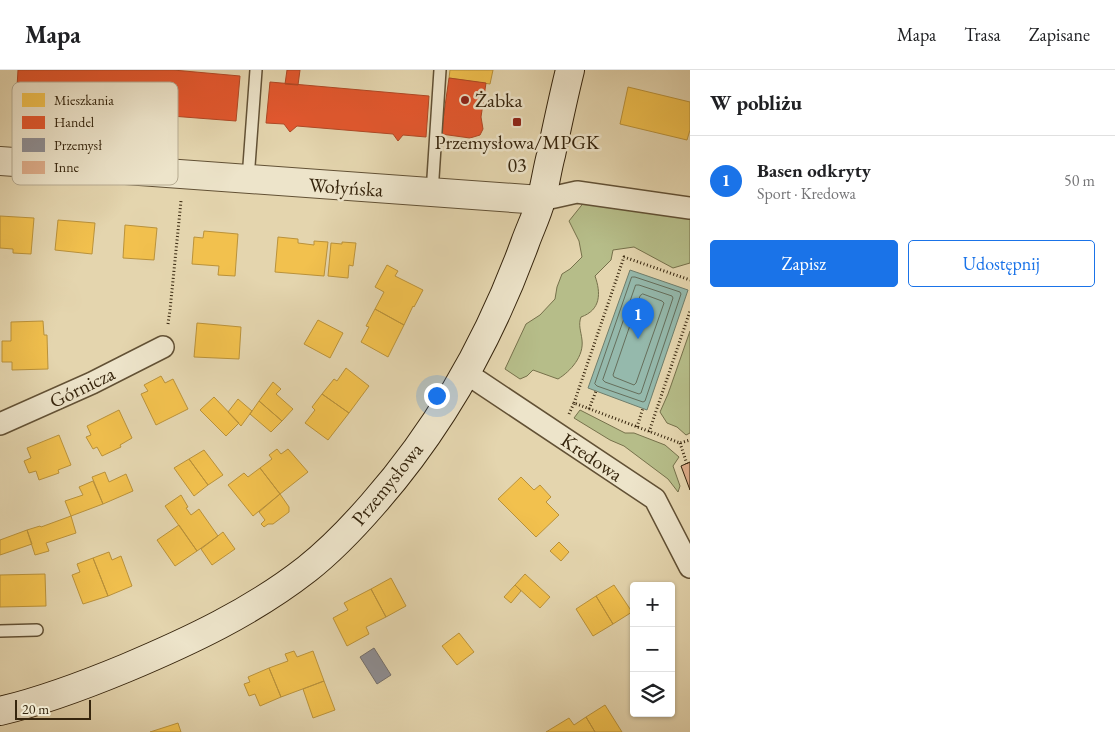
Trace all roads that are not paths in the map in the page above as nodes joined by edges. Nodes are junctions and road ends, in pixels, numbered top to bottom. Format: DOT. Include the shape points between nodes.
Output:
graph roads {
  1 [pos="256,70"];
  2 [pos="440,70"];
  3 [pos="570,70"];
  4 [pos="178,174"];
  5 [pos="248,179"];
  6 [pos="432,193"];
  7 [pos="541,200"];
  8 [pos="690,208"];
  9 [pos="163,347"];
  10 [pos="466,373"];
  11 [pos="0,424"];
  12 [pos="690,567"];
  13 [pos="38,630"];
  14 [pos="0,631"];
  15 [pos="0,711"];
  1 -- 5 [label="lane"];
  2 -- 6 [label="lane"];
  3 -- 7 [label="main road, Przemysłowa"];
  4 -- 5 [label="main road, Wołyńska"];
  5 -- 6 [label="main road, Wołyńska"];
  6 -- 7 [label="main road, Wołyńska"];
  7 -- 8 [label="street, Wołyńska" via="577,192"];
  7 -- 10 [label="main road, Przemysłowa" via="507,289"];
  9 -- 11 [label="street, Górnicza"];
  10 -- 12 [label="street, Kredowa" via="655,499"];
  10 -- 15 [label="main road, Przemysłowa" via="404,468 354,525 308,568 245,612 181,645 60,694"];
  13 -- 14 [label="lane"];
}
